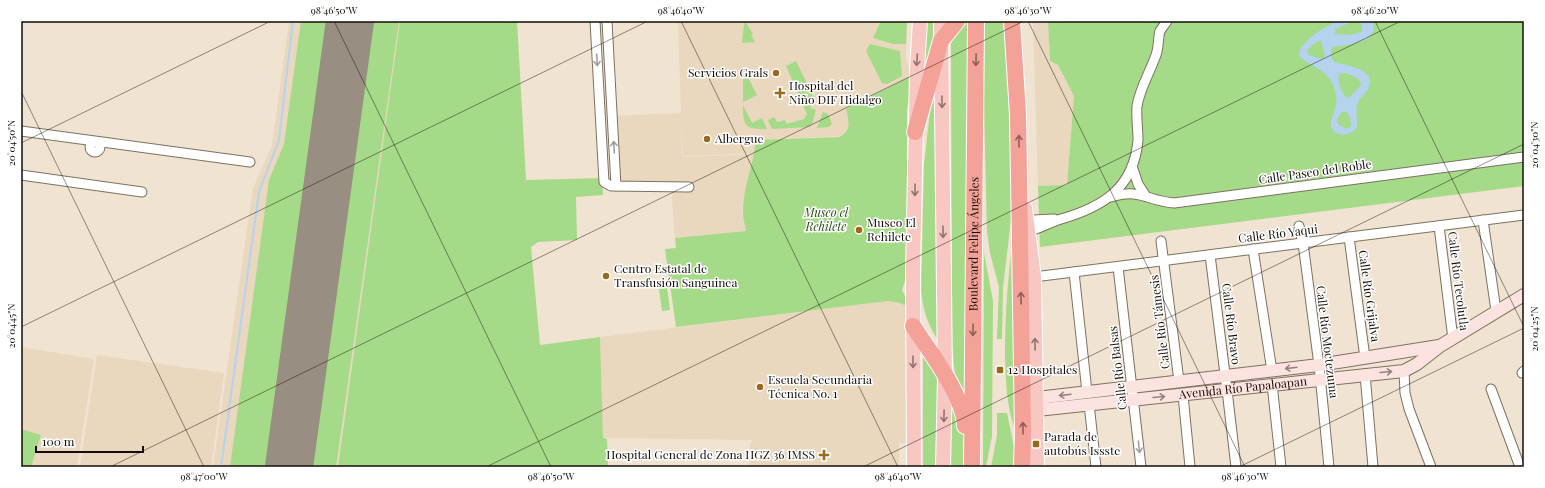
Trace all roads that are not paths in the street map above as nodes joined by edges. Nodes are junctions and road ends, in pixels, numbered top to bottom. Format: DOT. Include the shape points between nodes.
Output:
graph roads {
  1 [pos="595,21"];
  2 [pos="607,21"];
  3 [pos="920,21"];
  4 [pos="941,21"];
  5 [pos="957,21"];
  6 [pos="976,21"];
  7 [pos="1012,21"];
  8 [pos="1156,21"];
  9 [pos="1167,21"];
  10 [pos="1160,32"];
  11 [pos="941,40"];
  12 [pos="596,42"];
  13 [pos="608,43"];
  14 [pos="21,131"];
  15 [pos="915,132"];
  16 [pos="1524,157"];
  17 [pos="250,162"];
  18 [pos="1132,166"];
  19 [pos="21,175"];
  20 [pos="616,186"];
  21 [pos="689,187"];
  22 [pos="142,192"];
  23 [pos="1145,195"];
  24 [pos="1111,197"];
  25 [pos="1524,215"];
  26 [pos="1483,220"];
  27 [pos="1299,226"];
  28 [pos="1439,226"];
  29 [pos="1024,228"];
  30 [pos="1348,237"];
  31 [pos="1161,241"];
  32 [pos="1303,243"];
  33 [pos="1253,250"];
  34 [pos="1210,255"];
  35 [pos="1164,261"];
  36 [pos="1118,267"];
  37 [pos="1074,272"];
  38 [pos="1034,277"];
  39 [pos="1524,295"];
  40 [pos="1496,311"];
  41 [pos="913,326"];
  42 [pos="1453,339"];
  43 [pos="1440,346"];
  44 [pos="1365,358"];
  45 [pos="1319,364"];
  46 [pos="1404,370"];
  47 [pos="1272,371"];
  48 [pos="1365,374"];
  49 [pos="1225,376"];
  50 [pos="945,377"];
  51 [pos="1321,379"];
  52 [pos="1179,381"];
  53 [pos="1272,384"];
  54 [pos="1491,389"];
  55 [pos="1227,390"];
  56 [pos="1133,393"];
  57 [pos="1183,395"];
  58 [pos="1088,398"];
  59 [pos="1037,404"];
  60 [pos="914,467"];
  61 [pos="943,467"];
  62 [pos="968,467"];
  63 [pos="972,467"];
  64 [pos="1022,467"];
  65 [pos="1037,467"];
  66 [pos="1096,467"];
  67 [pos="1141,467"];
  68 [pos="1190,467"];
  69 [pos="1236,467"];
  70 [pos="1281,467"];
  71 [pos="1329,467"];
  72 [pos="1373,467"];
  73 [pos="1431,467"];
  74 [pos="1520,467"];
  1 -- 12 [label="street"];
  2 -- 13 [label="street"];
  3 -- 15 [label="main road, one-way"];
  4 -- 11 [label="main road"];
  5 -- 11 [label="highway"];
  6 -- 63 [label="highway, Boulevard Felipe Ángeles, one-way"];
  29 -- 7 [label="highway, one-way"];
  8 -- 10 [label="street"];
  9 -- 10 [label="street"];
  10 -- 18 [label="street" via="1159,47 1141,90 1137,107 1138,141"];
  11 -- 15 [label="highway"];
  11 -- 50 [label="main road, one-way"];
  12 -- 13 [label="street"];
  12 -- 20 [label="street, one-way" via="604,182"];
  20 -- 13 [label="street, one-way"];
  14 -- 17 [label="street" via="90,143"];
  15 -- 41 [label="main road, one-way"];
  16 -- 23 [label="street, Calle Paseo del Roble" via="1174,203 1161,202"];
  18 -- 23 [label="street"];
  18 -- 24 [label="street"];
  19 -- 22 [label="street"];
  20 -- 21 [label="street"];
  23 -- 24 [label="street, Calle Paseo del Roble" via="1123,193"];
  24 -- 29 [label="street" via="1086,211"];
  25 -- 26 [label="street, Calle Río Yaqui"];
  26 -- 28 [label="street, Calle Río Yaqui"];
  26 -- 40 [label="street"];
  27 -- 32 [label="street, Calle Río Moctezuma"];
  28 -- 30 [label="street, Calle Río Yaqui"];
  28 -- 42 [label="street, Calle Río Tecolutla"];
  29 -- 38 [label="main road"];
  64 -- 29 [label="highway, one-way"];
  30 -- 32 [label="street, Calle Río Yaqui"];
  30 -- 44 [label="street, Calle Río Grijalva"];
  31 -- 35 [label="street, Calle Río Támesis"];
  32 -- 33 [label="street, Calle Río Yaqui"];
  32 -- 45 [label="street, Calle Río Moctezuma"];
  33 -- 34 [label="street, Calle Río Yaqui"];
  33 -- 47 [label="street"];
  34 -- 35 [label="street, Calle Río Yaqui"];
  34 -- 49 [label="street, Calle Río Bravo"];
  35 -- 36 [label="street, Calle Río Yaqui"];
  35 -- 52 [label="street, Calle Río Támesis"];
  36 -- 37 [label="street, Calle Río Yaqui"];
  36 -- 56 [label="street, Calle Río Balsas"];
  37 -- 38 [label="street, Calle Río Yaqui"];
  37 -- 58 [label="street"];
  59 -- 38 [label="main road, one-way"];
  39 -- 40 [label="street, Avenida Río Papaloapan"];
  40 -- 42 [label="street, Avenida Río Papaloapan"];
  41 -- 50 [label="highway"];
  41 -- 60 [label="main road, one-way"];
  42 -- 43 [label="street, Avenida Río Papaloapan"];
  43 -- 44 [label="street, Avenida Río Papaloapan"];
  43 -- 46 [label="street, Avenida Río Papaloapan" via="1417,364"];
  44 -- 45 [label="street, Avenida Río Papaloapan"];
  45 -- 47 [label="street, Avenida Río Papaloapan, one-way"];
  45 -- 51 [label="street, Calle Río Moctezuma"];
  48 -- 46 [label="street, Avenida Río Papaloapan, one-way"];
  46 -- 73 [label="street" via="1409,409"];
  47 -- 49 [label="street, Avenida Río Papaloapan"];
  48 -- 51 [label="street, Avenida Río Papaloapan"];
  48 -- 72 [label="street"];
  49 -- 52 [label="street, Avenida Río Papaloapan"];
  49 -- 55 [label="street, Calle Río Bravo"];
  50 -- 61 [label="main road, one-way"];
  50 -- 62 [label="highway" via="961,405 965,420"];
  51 -- 53 [label="street, Avenida Río Papaloapan"];
  51 -- 71 [label="street, Calle Río Moctezuma"];
  52 -- 56 [label="street, Avenida Río Papaloapan"];
  53 -- 55 [label="street, Avenida Río Papaloapan"];
  53 -- 70 [label="street"];
  54 -- 74 [label="street"];
  55 -- 57 [label="street, Avenida Río Papaloapan"];
  55 -- 69 [label="street, Calle Río Bravo"];
  56 -- 57 [label="street, Avenida Río Papaloapan, one-way"];
  56 -- 58 [label="street, Avenida Río Papaloapan"];
  56 -- 67 [label="street, Calle Río Balsas, one-way"];
  57 -- 68 [label="street"];
  58 -- 59 [label="street, Avenida Río Papaloapan"];
  58 -- 66 [label="street"];
  59 -- 65 [label="main road"];
}
